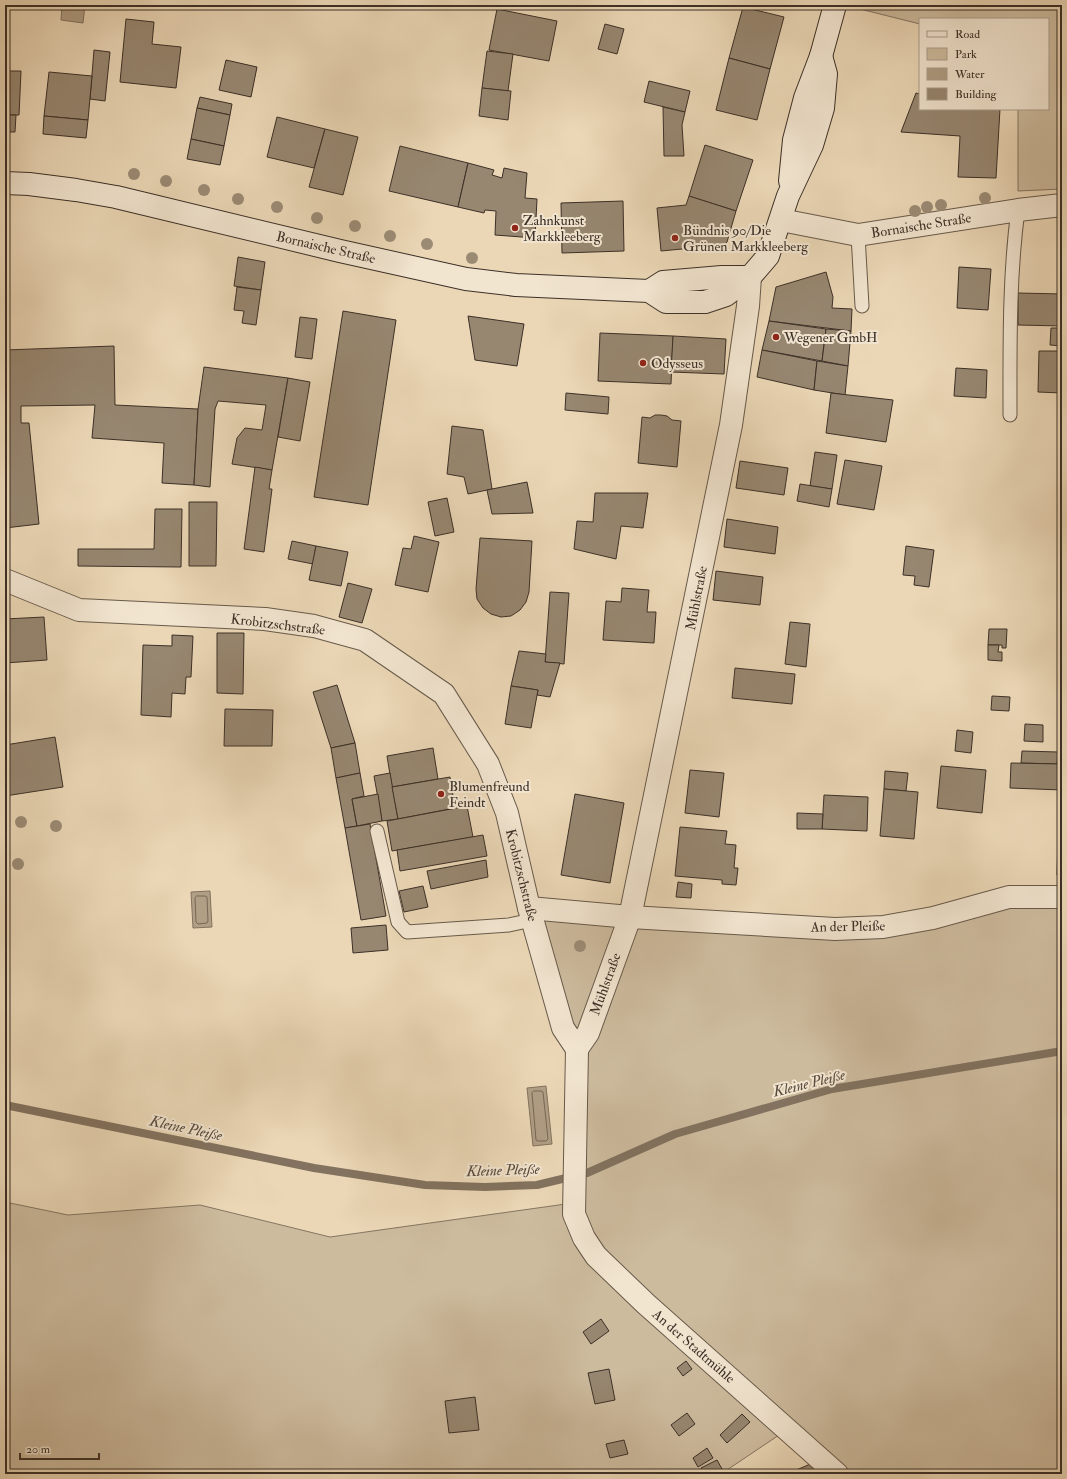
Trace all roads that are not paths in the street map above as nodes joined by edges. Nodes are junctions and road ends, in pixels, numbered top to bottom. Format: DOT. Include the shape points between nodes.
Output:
graph roads {
  1 [pos="835,5"];
  2 [pos="5,183"];
  3 [pos="1062,205"];
  4 [pos="1018,210"];
  5 [pos="781,220"];
  6 [pos="858,235"];
  7 [pos="750,277"];
  8 [pos="862,306"];
  9 [pos="1010,415"];
  10 [pos="5,580"];
  11 [pos="377,831"];
  12 [pos="1062,897"];
  13 [pos="531,914"];
  14 [pos="630,917"];
  15 [pos="576,1049"];
  16 [pos="837,1474"];
  1 -- 5 [label="street, Bornaische Straße" via="794,140 788,196"];
  2 -- 7 [label="street, Bornaische Straße" via="29,184 116,197 466,279 516,285 649,291 666,302 705,302 726,296"];
  3 -- 4 [label="street, Bornaische Straße"];
  4 -- 6 [label="street, Bornaische Straße"];
  4 -- 9 [label="lane" via="1014,239 1010,332"];
  5 -- 6 [label="street, Bornaische Straße"];
  5 -- 7 [label="street, Bornaische Straße" via="768,256"];
  6 -- 8 [label="lane"];
  7 -- 14 [label="street, Mühlstraße" via="731,425"];
  10 -- 13 [label="street, Krobitzschstraße" via="79,610 265,619 314,626 365,640 444,694 488,764 507,813"];
  11 -- 13 [label="lane" via="398,922 407,932 509,925"];
  12 -- 14 [label="street, An der Pleiße" via="1009,897 933,918 883,927 835,929"];
  13 -- 14 [label="street"];
  13 -- 15 [label="street, Krobitzschstraße" via="563,1028"];
  14 -- 15 [label="street, Mühlstraße" via="588,1033"];
  15 -- 16 [label="street, An der Stadtmühle" via="574,1214 584,1238 596,1256 646,1304"];
}
